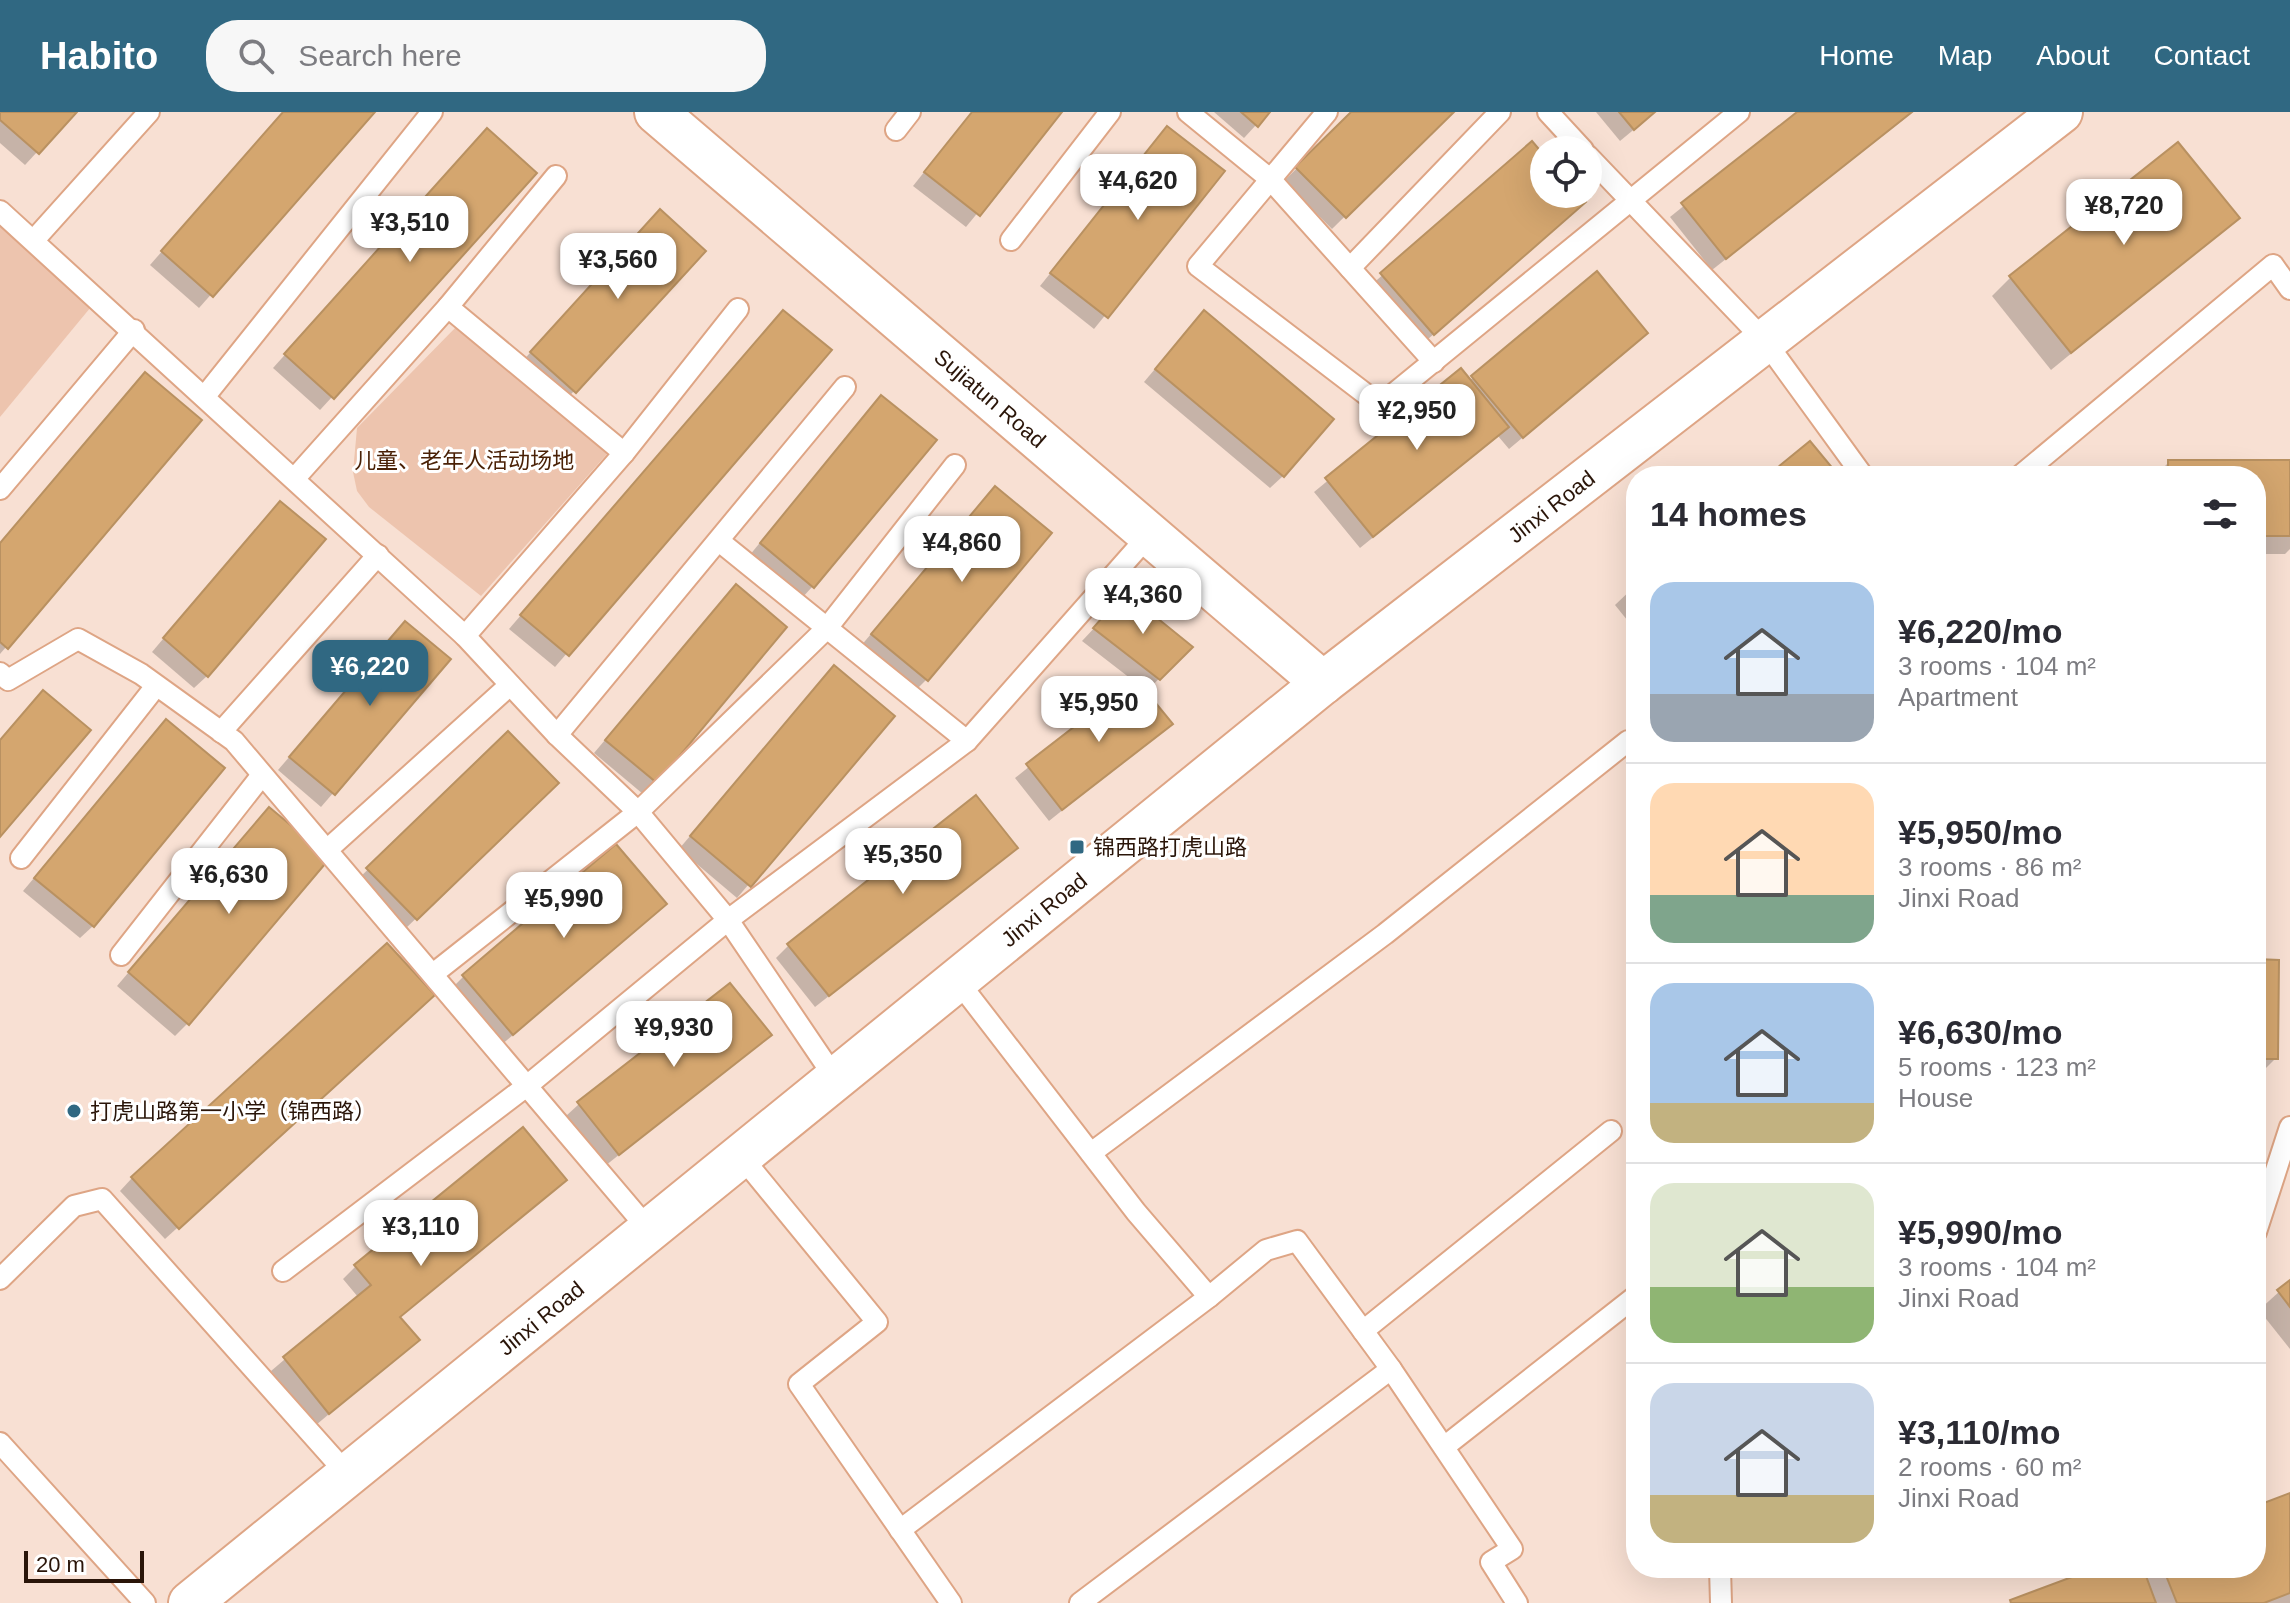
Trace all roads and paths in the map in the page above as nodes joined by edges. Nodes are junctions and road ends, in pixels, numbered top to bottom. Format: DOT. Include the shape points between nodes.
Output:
graph roads {
  1 [pos="149,112"];
  2 [pos="432,112"];
  3 [pos="656,112"];
  4 [pos="910,112"];
  5 [pos="1110,112"];
  6 [pos="1188,112"];
  7 [pos="1327,112"];
  8 [pos="1500,112"];
  9 [pos="1548,112"];
  10 [pos="1739,112"];
  11 [pos="2061,112"];
  12 [pos="896,130"];
  13 [pos="1570,136"];
  14 [pos="1602,171"];
  15 [pos="556,176"];
  16 [pos="1270,179"];
  17 [pos="1630,201"];
  18 [pos="0,211"];
  19 [pos="34,240"];
  20 [pos="1011,240"];
  21 [pos="1350,268"];
  22 [pos="2290,289"];
  23 [pos="448,307"];
  24 [pos="738,309"];
  25 [pos="134,330"];
  26 [pos="1765,341"];
  27 [pos="1434,362"];
  28 [pos="845,387"];
  29 [pos="205,396"];
  30 [pos="624,453"];
  31 [pos="955,465"];
  32 [pos="1856,466"];
  33 [pos="2032,466"];
  34 [pos="295,478"];
  35 [pos="0,489"];
  36 [pos="1149,535"];
  37 [pos="719,541"];
  38 [pos="378,555"];
  39 [pos="827,628"];
  40 [pos="465,636"];
  41 [pos="3,681"];
  42 [pos="1323,683"];
  43 [pos="510,685"];
  44 [pos="156,686"];
  45 [pos="221,732"];
  46 [pos="557,735"];
  47 [pos="967,741"];
  48 [pos="1626,743"];
  49 [pos="262,775"];
  50 [pos="638,812"];
  51 [pos="327,850"];
  52 [pos="21,858"];
  53 [pos="728,920"];
  54 [pos="121,955"];
  55 [pos="433,974"];
  56 [pos="957,980"];
  57 [pos="835,1078"];
  58 [pos="528,1085"];
  59 [pos="2290,1127"];
  60 [pos="1611,1131"];
  61 [pos="1091,1153"];
  62 [pos="740,1155"];
  63 [pos="2266,1201"];
  64 [pos="649,1230"];
  65 [pos="283,1271"];
  66 [pos="0,1279"];
  67 [pos="1209,1297"];
  68 [pos="1626,1304"];
  69 [pos="1363,1331"];
  70 [pos="1391,1369"];
  71 [pos="0,1443"];
  72 [pos="1444,1447"];
  73 [pos="348,1475"];
  74 [pos="900,1530"];
  75 [pos="1720,1578"];
  76 [pos="145,1603"];
  77 [pos="190,1603"];
  78 [pos="951,1603"];
  79 [pos="1080,1603"];
  80 [pos="1517,1603"];
  81 [pos="1721,1603"];
  1 -- 19 [label="lane"];
  2 -- 29 [label="lane"];
  3 -- 36 [label="street, Sujiatun Road"];
  4 -- 12 [label="lane"];
  5 -- 20 [label="lane"];
  6 -- 16 [label="lane"];
  7 -- 16 [label="lane"];
  8 -- 21 [label="lane"];
  9 -- 13 [label="lane"];
  10 -- 17 [label="lane"];
  11 -- 26 [label="street, Jinxi Road"];
  14 -- 17 [label="lane"];
  15 -- 23 [label="lane"];
  16 -- 21 [label="lane"];
  16 -- 27 [label="lane" via="1198,266 1380,405"];
  17 -- 26 [label="lane"];
  17 -- 27 [label="lane"];
  18 -- 19 [label="lane"];
  19 -- 25 [label="lane"];
  21 -- 27 [label="lane"];
  22 -- 33 [label="lane" via="2273,265"];
  23 -- 30 [label="lane"];
  23 -- 34 [label="lane"];
  24 -- 30 [label="lane"];
  25 -- 29 [label="lane"];
  25 -- 35 [label="lane"];
  26 -- 32 [label="lane"];
  26 -- 42 [label="street, Jinxi Road"];
  28 -- 37 [label="lane"];
  29 -- 34 [label="lane"];
  30 -- 40 [label="lane"];
  31 -- 39 [label="lane"];
  34 -- 38 [label="lane"];
  36 -- 42 [label="street, Sujiatun Road"];
  36 -- 47 [label="lane"];
  37 -- 39 [label="lane"];
  37 -- 46 [label="lane"];
  38 -- 40 [label="lane"];
  38 -- 45 [label="lane"];
  39 -- 47 [label="lane"];
  39 -- 50 [label="lane"];
  40 -- 43 [label="lane"];
  41 -- 44 [label="lane" via="78,639"];
  42 -- 56 [label="street, Jinxi Road"];
  43 -- 46 [label="lane"];
  43 -- 51 [label="lane"];
  44 -- 45 [label="lane"];
  44 -- 52 [label="lane"];
  45 -- 49 [label="lane"];
  46 -- 50 [label="lane"];
  47 -- 53 [label="lane"];
  48 -- 61 [label="lane" via="1385,934"];
  49 -- 51 [label="lane"];
  49 -- 54 [label="lane"];
  50 -- 53 [label="lane"];
  50 -- 55 [label="lane"];
  51 -- 55 [label="lane"];
  53 -- 57 [label="lane"];
  53 -- 58 [label="lane"];
  55 -- 58 [label="lane"];
  56 -- 57 [label="street, Jinxi Road"];
  56 -- 61 [label="lane"];
  57 -- 62 [label="street, Jinxi Road"];
  58 -- 64 [label="lane"];
  58 -- 65 [label="lane"];
  59 -- 63 [label="lane"];
  60 -- 69 [label="lane"];
  61 -- 67 [label="lane"];
  62 -- 64 [label="street, Jinxi Road"];
  62 -- 74 [label="lane" via="877,1322 799,1384"];
  64 -- 73 [label="street, Jinxi Road"];
  66 -- 73 [label="lane" via="74,1206 102,1199"];
  67 -- 69 [label="lane" via="1266,1250 1297,1241"];
  67 -- 74 [label="lane"];
  68 -- 72 [label="lane"];
  69 -- 70 [label="lane"];
  70 -- 72 [label="lane"];
  70 -- 79 [label="lane"];
  71 -- 76 [label="lane"];
  72 -- 80 [label="lane" via="1512,1549 1491,1562"];
  73 -- 77 [label="street, Jinxi Road"];
  74 -- 78 [label="lane"];
  75 -- 81 [label="lane"];
}
